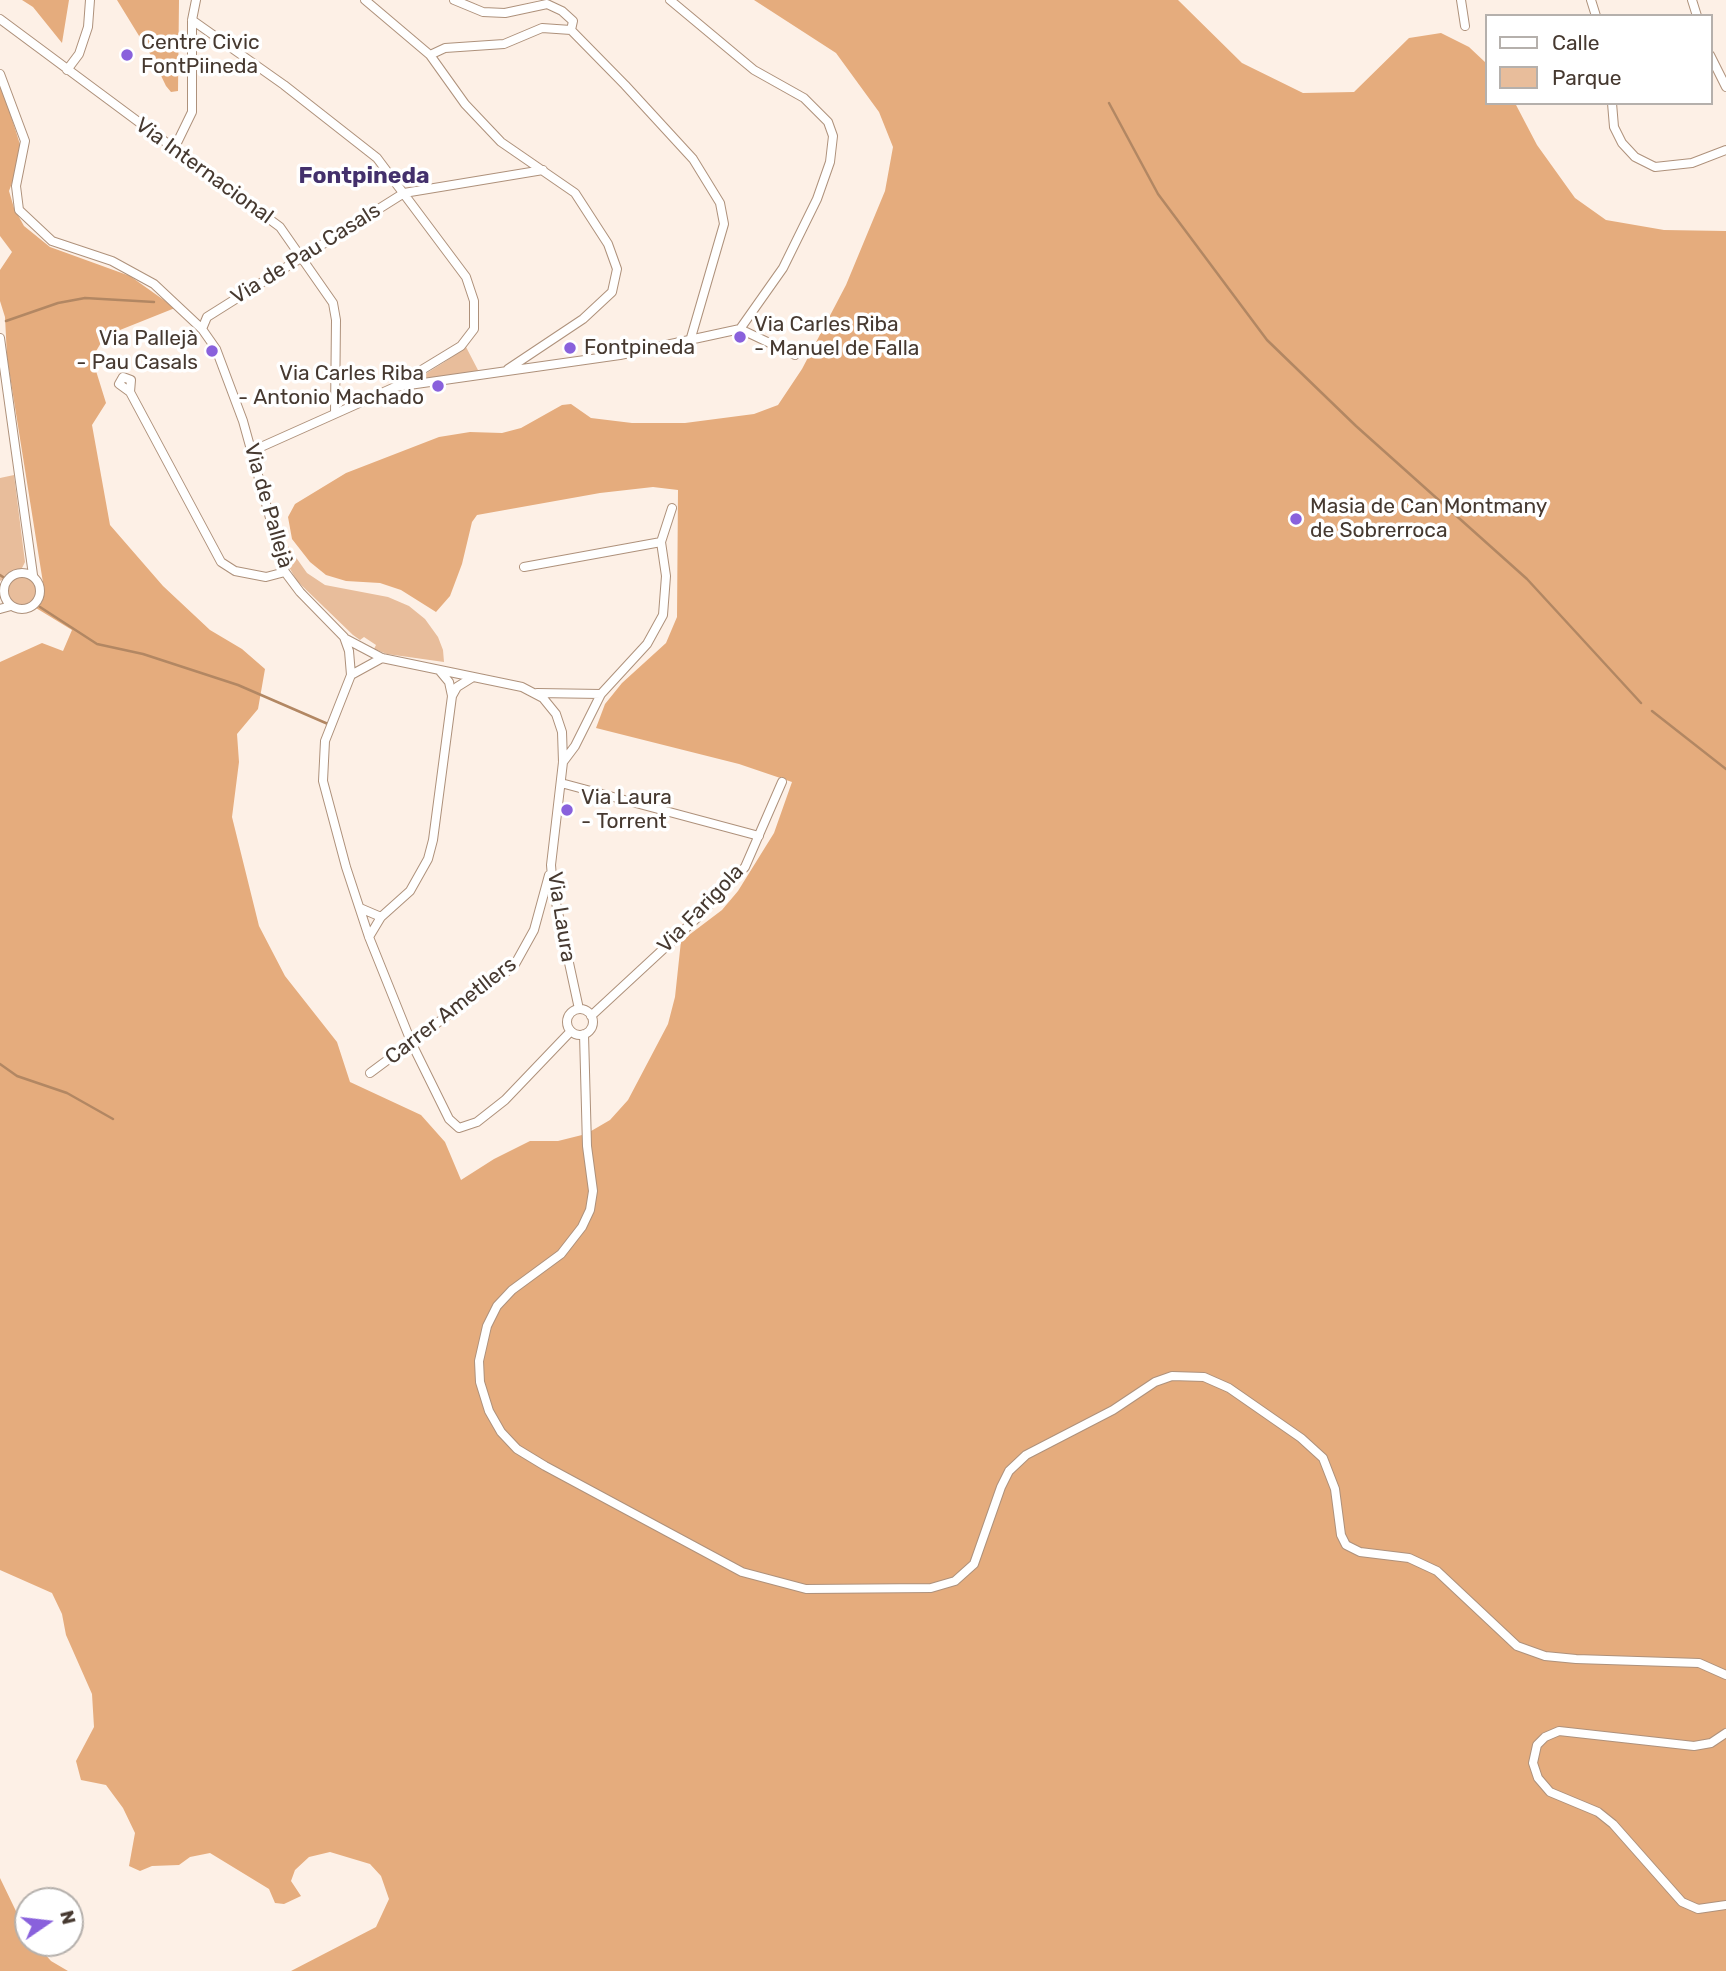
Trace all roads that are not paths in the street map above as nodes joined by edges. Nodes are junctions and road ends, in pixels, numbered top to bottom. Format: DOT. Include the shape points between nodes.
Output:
graph roads {
  1 [pos="90,0"];
  2 [pos="196,0"];
  3 [pos="365,0"];
  4 [pos="454,0"];
  5 [pos="670,0"];
  6 [pos="1461,0"];
  7 [pos="0,19"];
  8 [pos="192,20"];
  9 [pos="1465,26"];
  10 [pos="571,30"];
  11 [pos="430,55"];
  12 [pos="1712,58"];
  13 [pos="67,70"];
  14 [pos="0,74"];
  15 [pos="1726,87"];
  16 [pos="1612,105"];
  17 [pos="174,149"];
  18 [pos="1726,150"];
  19 [pos="543,170"];
  20 [pos="404,193"];
  21 [pos="301,256"];
  22 [pos="202,329"];
  23 [pos="740,329"];
  24 [pos="0,338"];
  25 [pos="690,341"];
  26 [pos="795,355"];
  27 [pos="505,371"];
  28 [pos="394,387"];
  29 [pos="130,392"];
  30 [pos="335,413"];
  31 [pos="252,451"];
  32 [pos="671,508"];
  33 [pos="661,542"];
  34 [pos="524,567"];
  35 [pos="285,572"];
  36 [pos="33,575"];
  37 [pos="2,591"];
  38 [pos="11,606"];
  39 [pos="0,609"];
  40 [pos="344,637"];
  41 [pos="382,658"];
  42 [pos="439,670"];
  43 [pos="351,675"];
  44 [pos="473,677"];
  45 [pos="536,693"];
  46 [pos="601,694"];
  47 [pos="452,696"];
  48 [pos="563,762"];
  49 [pos="782,782"];
  50 [pos="561,783"];
  51 [pos="760,836"];
  52 [pos="551,865"];
  53 [pos="360,908"];
  54 [pos="381,917"];
  55 [pos="369,937"];
  56 [pos="579,1009"];
  57 [pos="591,1016"];
  58 [pos="571,1031"];
  59 [pos="584,1034"];
  60 [pos="412,1044"];
  61 [pos="370,1073"];
  62 [pos="1726,1675"];
  63 [pos="1726,1733"];
  64 [pos="1726,1905"];
  1 -- 13 [label="street" via="88,27 79,54"];
  2 -- 8 [label="street"];
  3 -- 11 [label="street"];
  4 -- 10 [label="street" via="483,12 505,13 547,4 573,21"];
  5 -- 23 [label="street" via="754,70 804,97 828,122 833,136 817,199 783,268"];
  6 -- 9 [label="street"];
  7 -- 13 [label="street, Via Internacional"];
  8 -- 17 [label="street" via="192,112"];
  8 -- 20 [label="street" via="377,158"];
  10 -- 11 [label="street" via="542,29 504,44 445,48"];
  10 -- 25 [label="street" via="692,159 720,203 724,224"];
  11 -- 19 [label="street" via="501,142"];
  12 -- 15 [label="street"];
  13 -- 17 [label="street, Via Internacional"];
  14 -- 22 [label="street, Via de Pallejà" via="25,141 16,200 26,220 52,241 112,261 154,284"];
  16 -- 18 [label="street" via="1614,127 1622,143 1635,158 1656,167 1692,163"];
  17 -- 21 [label="street, Via Internacional" via="280,227"];
  19 -- 20 [label="street, Via de Pau Casals"];
  19 -- 27 [label="street" via="575,193 608,243 617,269 612,292 583,319"];
  20 -- 21 [label="street, Via de Pau Casals"];
  20 -- 28 [label="street" via="466,277 474,301 474,329 461,346"];
  21 -- 22 [label="street, Via de Pau Casals" via="207,317"];
  21 -- 30 [label="street, Via Internacional" via="333,303"];
  22 -- 31 [label="street, Via de Pallejà" via="225,369"];
  23 -- 25 [label="street"];
  23 -- 26 [label="street"];
  24 -- 36 [label="street"];
  25 -- 27 [label="street"];
  27 -- 28 [label="street"];
  28 -- 30 [label="street"];
  29 -- 35 [label="street" via="221,562 235,571 267,577"];
  30 -- 31 [label="street"];
  31 -- 35 [label="street, Via de Pallejà"];
  32 -- 33 [label="street"];
  33 -- 34 [label="street"];
  33 -- 46 [label="street" via="666,576 663,615 647,643"];
  35 -- 40 [label="street, Via de Pallejà"];
  36 -- 37 [label="street" via="11,575"];
  36 -- 38 [label="street" via="40,588 37,601 26,609"];
  37 -- 38 [label="street"];
  38 -- 39 [label="street"];
  40 -- 41 [label="street, Via de Pallejà"];
  40 -- 43 [label="street"];
  41 -- 42 [label="street, Via de Pallejà"];
  41 -- 43 [label="street"];
  42 -- 44 [label="street, Via de Pallejà"];
  42 -- 47 [label="street" via="449,682"];
  43 -- 53 [label="street" via="325,741 322,770"];
  44 -- 45 [label="street, Via de Pallejà"];
  44 -- 47 [label="street"];
  45 -- 46 [label="street, Via de Pallejà"];
  45 -- 48 [label="street, Via Laura" via="556,714"];
  46 -- 48 [label="street"];
  47 -- 54 [label="street" via="428,859 410,891"];
  48 -- 50 [label="street, Via Laura"];
  49 -- 51 [label="street, Via Farigola"];
  50 -- 51 [label="street"];
  50 -- 52 [label="street, Via Laura"];
  51 -- 57 [label="street, Via Farigola" via="739,873 698,917"];
  52 -- 56 [label="street, Via Laura"];
  52 -- 60 [label="street, Carrer Ametllers" via="534,930 513,966"];
  53 -- 54 [label="street"];
  53 -- 55 [label="street"];
  54 -- 55 [label="street"];
  55 -- 60 [label="street"];
  56 -- 57 [label="street"];
  56 -- 58 [label="street" via="568,1019"];
  57 -- 59 [label="street" via="592,1027"];
  58 -- 59 [label="street"];
  58 -- 60 [label="street" via="505,1100 477,1122 459,1128 449,1119"];
  59 -- 62 [label="street" via="586,1136 593,1191 590,1210 561,1254 497,1306 479,1361 480,1382 501,1432 517,1449 555,1472 742,1572 806,1589 932,1588 955,1581 974,1564 1001,1487 1009,1471 1026,1455 1155,1382 1172,1376 1204,1377 1229,1388 1323,1458 1333,1482 1346,1545 1360,1552 1409,1558 1437,1571 1517,1646 1545,1656 1576,1659 1699,1663"];
  60 -- 61 [label="street, Carrer Ametllers"];
  63 -- 64 [label="street" via="1695,1746 1559,1731 1545,1737 1533,1757 1534,1771 1546,1788 1613,1824 1682,1902 1698,1909"];
}
